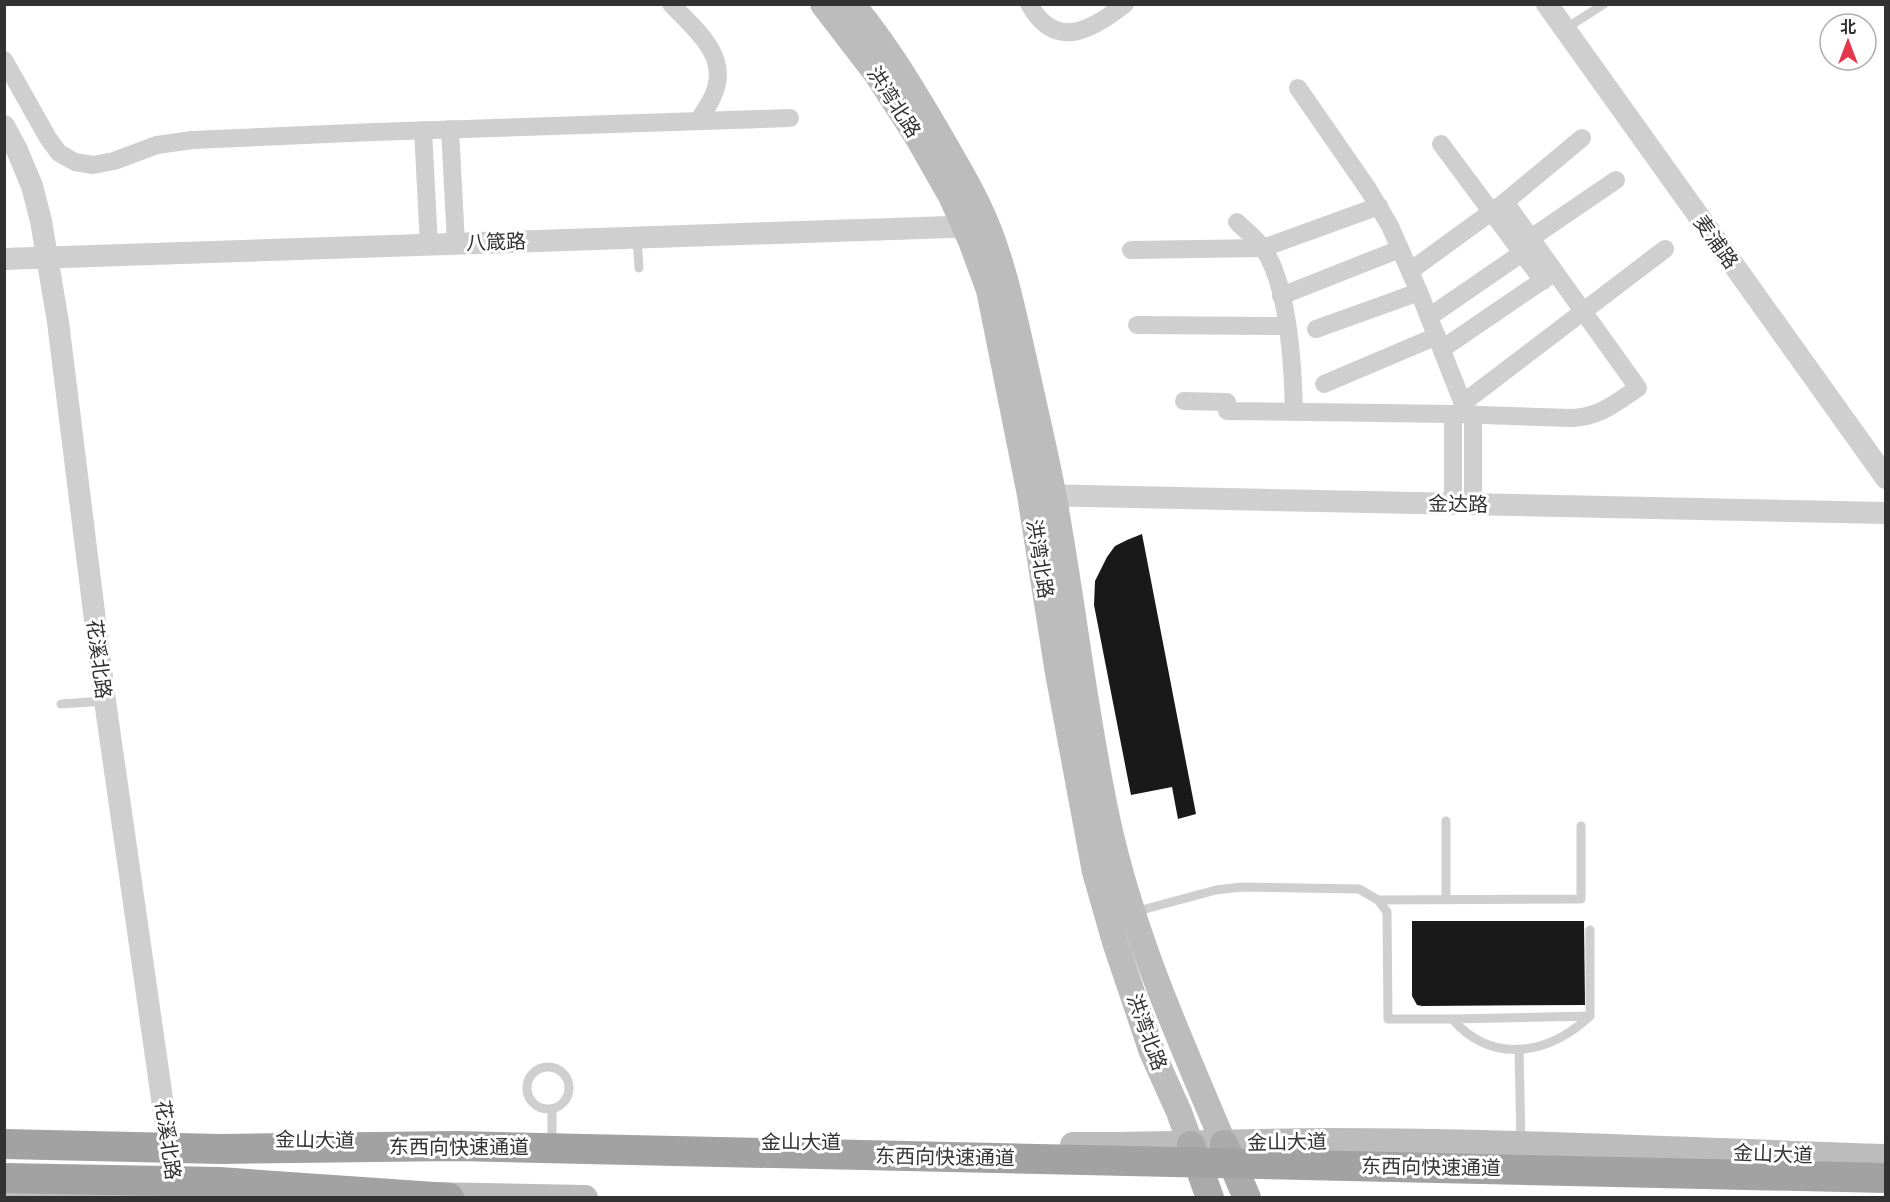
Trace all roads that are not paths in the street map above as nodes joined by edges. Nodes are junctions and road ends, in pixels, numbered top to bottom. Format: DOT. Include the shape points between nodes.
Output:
graph roads {
  1 [pos="671,4"];
  2 [pos="823,4"];
  3 [pos="852,4"];
  4 [pos="1029,4"];
  5 [pos="1125,4"];
  6 [pos="1547,4"];
  7 [pos="1604,4"];
  8 [pos="1564,29"];
  9 [pos="4,60"];
  10 [pos="1298,88"];
  11 [pos="790,118"];
  12 [pos="698,121"];
  13 [pos="4,126"];
  14 [pos="450,129"];
  15 [pos="423,130"];
  16 [pos="1582,138"];
  17 [pos="1441,144"];
  18 [pos="1616,180"];
  19 [pos="1379,206"];
  20 [pos="1498,207"];
  21 [pos="1237,222"];
  22 [pos="976,226"];
  23 [pos="637,237"];
  24 [pos="456,243"];
  25 [pos="429,245"];
  26 [pos="1527,245"];
  27 [pos="1263,248"];
  28 [pos="1400,249"];
  29 [pos="1665,249"];
  30 [pos="1131,250"];
  31 [pos="47,257"];
  32 [pos="4,259"];
  33 [pos="639,268"];
  34 [pos="1410,271"];
  35 [pos="1549,276"];
  36 [pos="1419,292"];
  37 [pos="1281,296"];
  38 [pos="1584,311"];
  39 [pos="1429,317"];
  40 [pos="1137,325"];
  41 [pos="1287,326"];
  42 [pos="1316,329"];
  43 [pos="1439,343"];
  44 [pos="1324,384"];
  45 [pos="1184,401"];
  46 [pos="1464,411"];
  47 [pos="1294,412"];
  48 [pos="1886,478"];
  49 [pos="1042,495"];
  50 [pos="1463,504"];
  51 [pos="1886,513"];
  52 [pos="105,701"];
  53 [pos="61,705"];
  54 [pos="1446,821"];
  55 [pos="1581,826"];
  56 [pos="1446,899"];
  57 [pos="1378,900"];
  58 [pos="1120,916"];
  59 [pos="1590,930"];
  60 [pos="1590,1016"];
  61 [pos="1452,1018"];
  62 [pos="1519,1049"];
  63 [pos="552,1109"];
  64 [pos="4,1134"];
  65 [pos="167,1137"];
  66 [pos="4,1144"];
  67 [pos="552,1144"];
  68 [pos="1191,1144"];
  69 [pos="1224,1144"];
  70 [pos="1521,1144"];
  71 [pos="1886,1157"];
  72 [pos="4,1178"];
  73 [pos="1886,1178"];
  74 [pos="4,1195"];
  75 [pos="176,1196"];
  76 [pos="449,1197"];
  77 [pos="585,1197"];
  78 [pos="1210,1197"];
  79 [pos="1247,1197"];
  1 -- 12 [label="street" via="711,48 718,66 713,97"];
  2 -- 22 [label="main road, 洪湾北路" via="864,56 951,196"];
  3 -- 22 [label="main road, 洪湾北路" via="914,89 970,189"];
  4 -- 5 [label="street" via="1044,25 1062,32 1088,29"];
  6 -- 8 [label="street, 麦浦路"];
  7 -- 8 [label="lane"];
  8 -- 48 [label="street, 麦浦路"];
  9 -- 15 [label="street" via="48,138 66,159 84,164 104,164 157,145 192,140"];
  10 -- 19 [label="street"];
  11 -- 12 [label="street"];
  12 -- 14 [label="street"];
  13 -- 31 [label="street, 花溪北路" via="32,186"];
  14 -- 15 [label="street"];
  14 -- 24 [label="street"];
  15 -- 25 [label="street"];
  16 -- 20 [label="street"];
  17 -- 20 [label="street"];
  18 -- 26 [label="street"];
  19 -- 27 [label="street"];
  19 -- 28 [label="street"];
  20 -- 26 [label="street"];
  20 -- 34 [label="street"];
  21 -- 27 [label="street"];
  22 -- 23 [label="street, 八箴路"];
  22 -- 49 [label="main road, 洪湾北路"];
  23 -- 24 [label="street, 八箴路"];
  23 -- 33 [label="lane"];
  24 -- 25 [label="street, 八箴路"];
  25 -- 31 [label="street, 八箴路"];
  26 -- 35 [label="street"];
  26 -- 39 [label="street"];
  27 -- 30 [label="street"];
  27 -- 37 [label="street"];
  28 -- 34 [label="street"];
  28 -- 37 [label="street"];
  29 -- 38 [label="street"];
  31 -- 32 [label="street, 八箴路"];
  31 -- 52 [label="street, 花溪北路"];
  34 -- 36 [label="street"];
  35 -- 38 [label="street"];
  35 -- 43 [label="street"];
  36 -- 39 [label="street"];
  36 -- 42 [label="street"];
  37 -- 41 [label="street"];
  38 -- 46 [label="street"];
  38 -- 46 [label="street" via="1638,387 1590,416"];
  39 -- 43 [label="street"];
  40 -- 41 [label="street"];
  41 -- 47 [label="street"];
  43 -- 44 [label="street"];
  43 -- 46 [label="street"];
  45 -- 47 [label="street" via="1227,402 1227,411"];
  46 -- 47 [label="street"];
  46 -- 50 [label="street"];
  49 -- 50 [label="street, 金达路"];
  49 -- 58 [label="main road, 洪湾北路" via="1047,606 1081,798 1095,872"];
  50 -- 51 [label="street, 金达路"];
  52 -- 53 [label="lane"];
  52 -- 65 [label="street, 花溪北路"];
  54 -- 56 [label="lane"];
  55 -- 56 [label="lane" via="1581,899"];
  56 -- 57 [label="lane"];
  57 -- 58 [label="lane" via="1349,888 1232,887"];
  57 -- 61 [label="lane" via="1388,921 1388,1018"];
  58 -- 68 [label="main road, 洪湾北路" via="1152,1052"];
  58 -- 69 [label="main road, 洪湾北路"];
  59 -- 60 [label="lane"];
  60 -- 61 [label="lane"];
  60 -- 62 [label="lane" via="1550,1044"];
  61 -- 62 [label="lane" via="1480,1042"];
  62 -- 70 [label="lane"];
  63 -- 63 [label="lane" via="567,1098 569,1085 558,1070 544,1068 529,1081 529,1096 538,1106"];
  63 -- 67 [label="lane"];
  64 -- 65 [label="main road, 金山大道"];
  65 -- 67 [label="main road, 金山大道"];
  65 -- 75 [label="street, 花溪北路"];
  66 -- 73 [label="highway, 东西向快速通道" via="221,1149 456,1146"];
  67 -- 68 [label="main road, 金山大道"];
  68 -- 69 [label="main road, 金山大道"];
  68 -- 78 [label="main road"];
  69 -- 70 [label="main road, 金山大道" via="1325,1141"];
  69 -- 79 [label="main road"];
  70 -- 71 [label="main road, 金山大道"];
  72 -- 76 [label="highway" via="219,1182"];
  74 -- 75 [label="main road"];
  75 -- 77 [label="main road" via="224,1192"];
}
